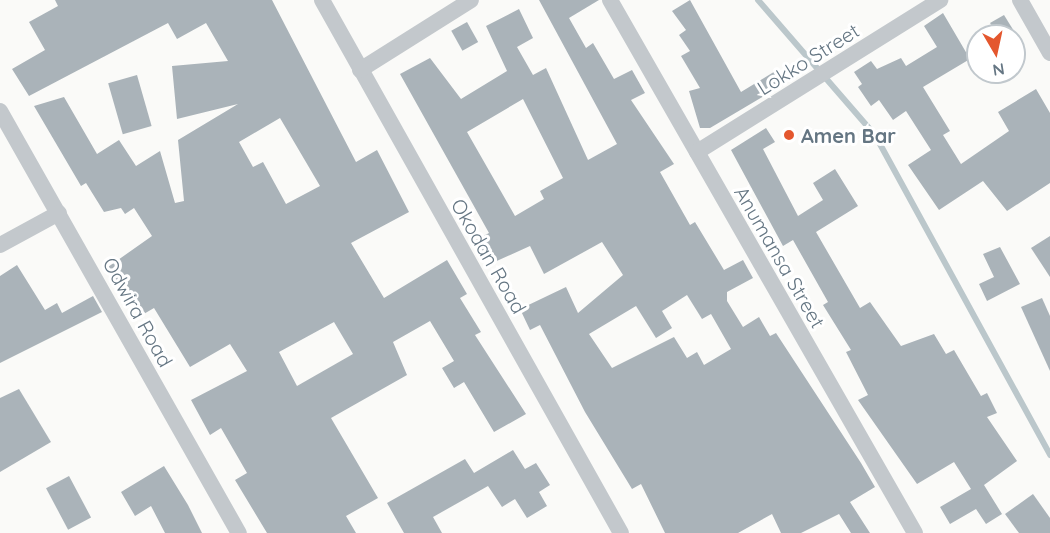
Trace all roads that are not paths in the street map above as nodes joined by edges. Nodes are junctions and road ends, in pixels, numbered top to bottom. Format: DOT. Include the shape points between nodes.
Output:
graph roads {
  1 [pos="322,0"];
  2 [pos="471,0"];
  3 [pos="610,0"];
  4 [pos="940,0"];
  5 [pos="1020,0"];
  6 [pos="1050,53"];
  7 [pos="360,70"];
  8 [pos="0,111"];
  9 [pos="697,152"];
  10 [pos="59,213"];
  11 [pos="0,245"];
  12 [pos="239,533"];
  13 [pos="621,533"];
  14 [pos="915,533"];
  1 -- 7 [label="street, Okodan Road"];
  2 -- 7 [label="street"];
  3 -- 9 [label="street, Anumansa Street"];
  4 -- 9 [label="street, Lokko Street"];
  5 -- 6 [label="street"];
  7 -- 13 [label="street, Okodan Road"];
  8 -- 10 [label="street, Odwira Road"];
  9 -- 14 [label="street, Anumansa Street"];
  10 -- 11 [label="street"];
  10 -- 12 [label="street, Odwira Road"];
}
